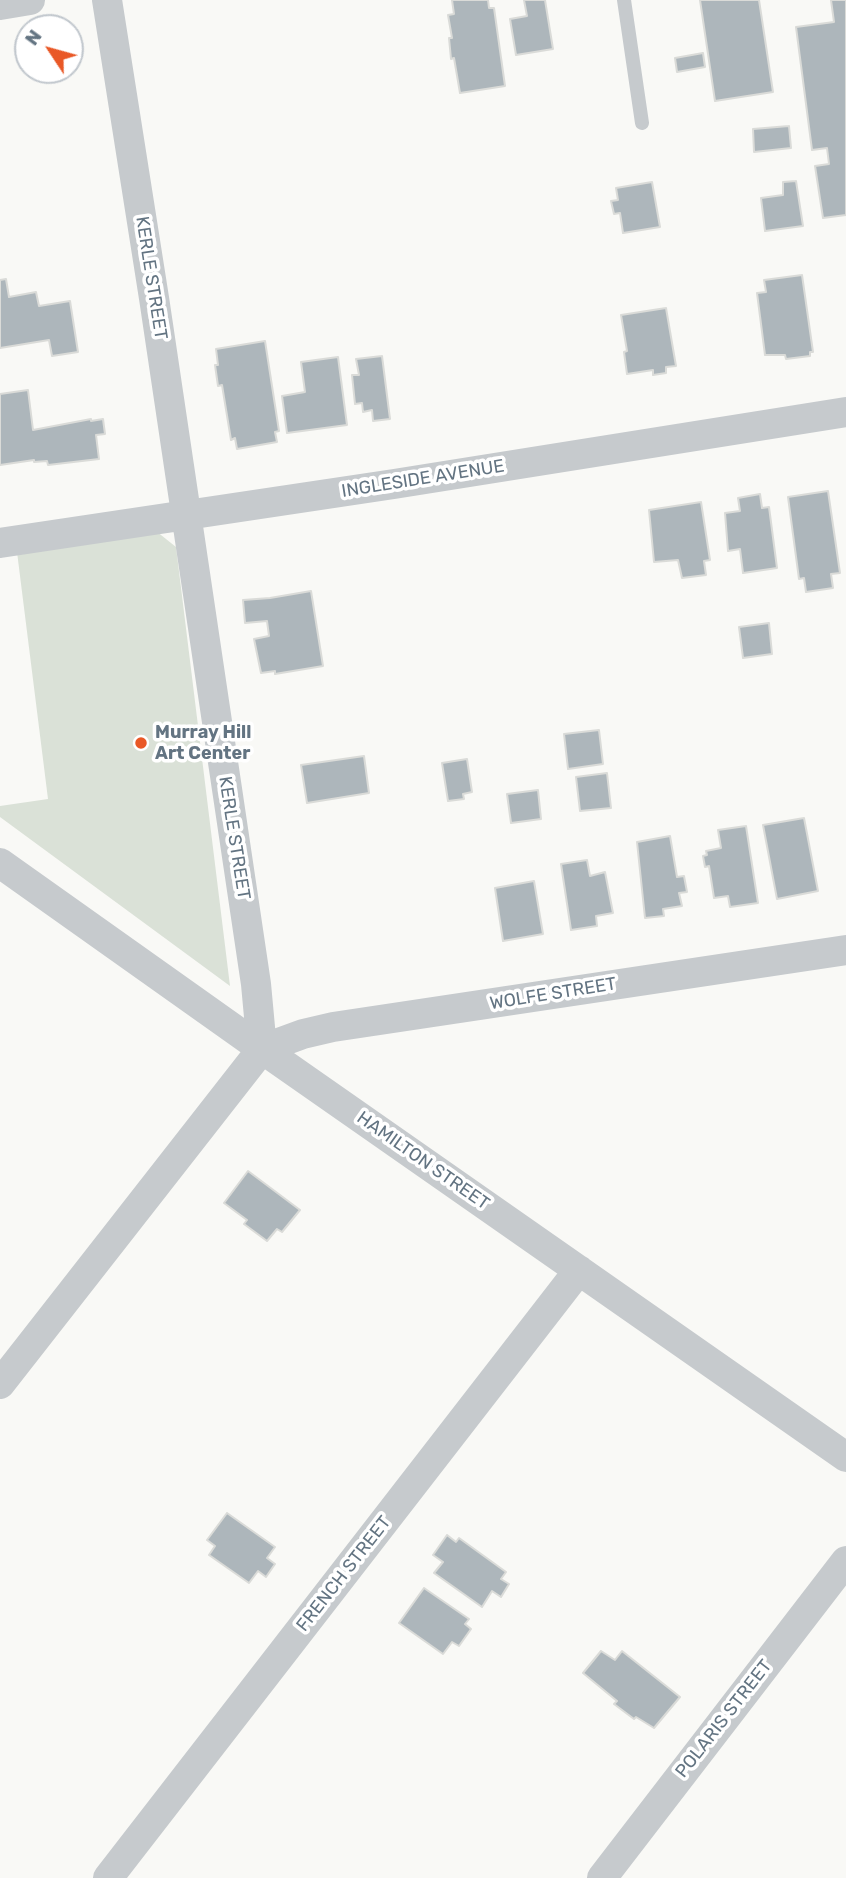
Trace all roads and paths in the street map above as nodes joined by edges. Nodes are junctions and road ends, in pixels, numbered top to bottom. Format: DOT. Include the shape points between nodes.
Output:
graph roads {
  1 [pos="30,0"];
  2 [pos="107,0"];
  3 [pos="624,0"];
  4 [pos="0,5"];
  5 [pos="642,123"];
  6 [pos="846,412"];
  7 [pos="186,515"];
  8 [pos="0,543"];
  9 [pos="0,863"];
  10 [pos="846,950"];
  11 [pos="262,1049"];
  12 [pos="579,1270"];
  13 [pos="0,1384"];
  14 [pos="846,1457"];
  15 [pos="846,1561"];
  16 [pos="108,1878"];
  17 [pos="602,1878"];
  1 -- 4 [label="street"];
  2 -- 7 [label="street, KERLE STREET"];
  3 -- 5 [label="lane"];
  6 -- 7 [label="street, INGLESIDE AVENUE"];
  7 -- 8 [label="street, INGLESIDE AVENUE"];
  7 -- 11 [label="street, KERLE STREET"];
  9 -- 11 [label="street, HAMILTON STREET"];
  10 -- 11 [label="street, WOLFE STREET" via="333,1027"];
  11 -- 12 [label="street, HAMILTON STREET"];
  11 -- 13 [label="street"];
  12 -- 14 [label="street, HAMILTON STREET"];
  12 -- 16 [label="street, FRENCH STREET"];
  15 -- 17 [label="street, POLARIS STREET"];
}
